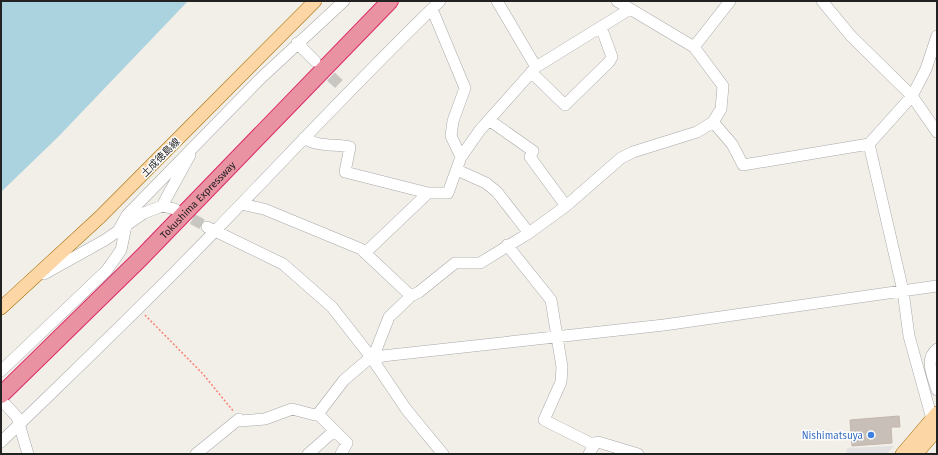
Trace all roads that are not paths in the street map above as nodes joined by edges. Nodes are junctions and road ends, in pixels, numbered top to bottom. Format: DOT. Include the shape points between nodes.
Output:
graph roads {
  1 [pos="315,1"];
  2 [pos="333,1"];
  3 [pos="344,1"];
  4 [pos="390,1"];
  5 [pos="440,1"];
  6 [pos="497,1"];
  7 [pos="617,1"];
  8 [pos="730,1"];
  9 [pos="822,1"];
  10 [pos="432,9"];
  11 [pos="630,9"];
  12 [pos="318,24"];
  13 [pos="601,27"];
  14 [pos="937,36"];
  15 [pos="297,43"];
  16 [pos="694,47"];
  17 [pos="315,61"];
  18 [pos="533,69"];
  19 [pos="912,96"];
  20 [pos="489,120"];
  21 [pos="713,122"];
  22 [pos="937,132"];
  23 [pos="304,138"];
  24 [pos="869,144"];
  25 [pos="195,145"];
  26 [pos="461,157"];
  27 [pos="457,170"];
  28 [pos="428,193"];
  29 [pos="241,204"];
  30 [pos="162,206"];
  31 [pos="566,206"];
  32 [pos="175,209"];
  33 [pos="126,226"];
  34 [pos="211,229"];
  35 [pos="116,233"];
  36 [pos="529,233"];
  37 [pos="507,245"];
  38 [pos="365,252"];
  39 [pos="29,283"];
  40 [pos="937,286"];
  41 [pos="903,292"];
  42 [pos="411,296"];
  43 [pos="1,308"];
  44 [pos="557,336"];
  45 [pos="937,349"];
  46 [pos="373,359"];
  47 [pos="1,372"];
  48 [pos="937,390"];
  49 [pos="4,400"];
  50 [pos="318,414"];
  51 [pos="936,420"];
  52 [pos="19,424"];
  53 [pos="334,431"];
  54 [pos="1,442"];
  55 [pos="591,450"];
  56 [pos="28,454"];
  57 [pos="196,454"];
  58 [pos="308,454"];
  59 [pos="341,454"];
  60 [pos="443,454"];
  61 [pos="638,454"];
  62 [pos="902,454"];
  63 [pos="916,454"];
  1 -- 39 [label="main road, 土成徳島線" via="100,217"];
  2 -- 12 [label="street"];
  3 -- 12 [label="street"];
  4 -- 49 [label="highway, Tokushima Expressway"];
  5 -- 10 [label="street"];
  6 -- 18 [label="street"];
  7 -- 11 [label="street"];
  8 -- 16 [label="street"];
  9 -- 19 [label="street" via="851,36"];
  10 -- 23 [label="street" via="345,90"];
  10 -- 26 [label="street" via="465,88 453,121 452,136"];
  11 -- 13 [label="street"];
  11 -- 16 [label="street"];
  12 -- 15 [label="street"];
  13 -- 18 [label="street"];
  13 -- 18 [label="street" via="612,57 565,105"];
  14 -- 19 [label="street" via="926,69"];
  15 -- 17 [label="street"];
  15 -- 25 [label="street"];
  16 -- 21 [label="street" via="723,86 721,109"];
  18 -- 20 [label="street"];
  19 -- 22 [label="street"];
  19 -- 24 [label="street"];
  20 -- 26 [label="street"];
  20 -- 31 [label="street" via="533,151 530,156"];
  21 -- 24 [label="street" via="732,144 743,165"];
  21 -- 31 [label="street" via="697,132 621,158"];
  23 -- 28 [label="street" via="328,145 350,147 345,172"];
  23 -- 29 [label="street"];
  24 -- 41 [label="street"];
  25 -- 30 [label="street" via="180,177"];
  25 -- 35 [label="street" via="128,215"];
  26 -- 27 [label="street"];
  27 -- 28 [label="street" via="448,193"];
  27 -- 36 [label="street" via="486,183 497,192"];
  28 -- 38 [label="street"];
  29 -- 34 [label="street"];
  29 -- 38 [label="street" via="264,209"];
  30 -- 32 [label="street"];
  30 -- 33 [label="street" via="144,213"];
  31 -- 36 [label="street"];
  33 -- 35 [label="street"];
  33 -- 47 [label="street" via="121,250 107,270"];
  34 -- 46 [label="street" via="283,264 332,307"];
  34 -- 52 [label="street" via="138,309"];
  35 -- 39 [label="street"];
  36 -- 37 [label="street"];
  37 -- 42 [label="street" via="480,263 455,263"];
  37 -- 44 [label="street" via="551,300"];
  38 -- 42 [label="street"];
  39 -- 43 [label="main road, 土成徳島線"];
  40 -- 41 [label="street"];
  41 -- 44 [label="street" via="664,325"];
  41 -- 51 [label="street" via="909,336"];
  42 -- 46 [label="street" via="389,317"];
  44 -- 46 [label="street"];
  44 -- 55 [label="street" via="562,367 561,382 544,420"];
  45 -- 48 [label="street" via="930,356 929,362"];
  46 -- 50 [label="street" via="344,380"];
  46 -- 60 [label="street" via="406,409"];
  49 -- 52 [label="street"];
  50 -- 53 [label="street"];
  50 -- 57 [label="street" via="292,409 265,420 239,419"];
  51 -- 62 [label="main road"];
  51 -- 63 [label="main road"];
  52 -- 54 [label="street"];
  52 -- 56 [label="street"];
  53 -- 58 [label="street"];
  53 -- 59 [label="street" via="347,443"];
  55 -- 61 [label="street" via="598,442"];
}
